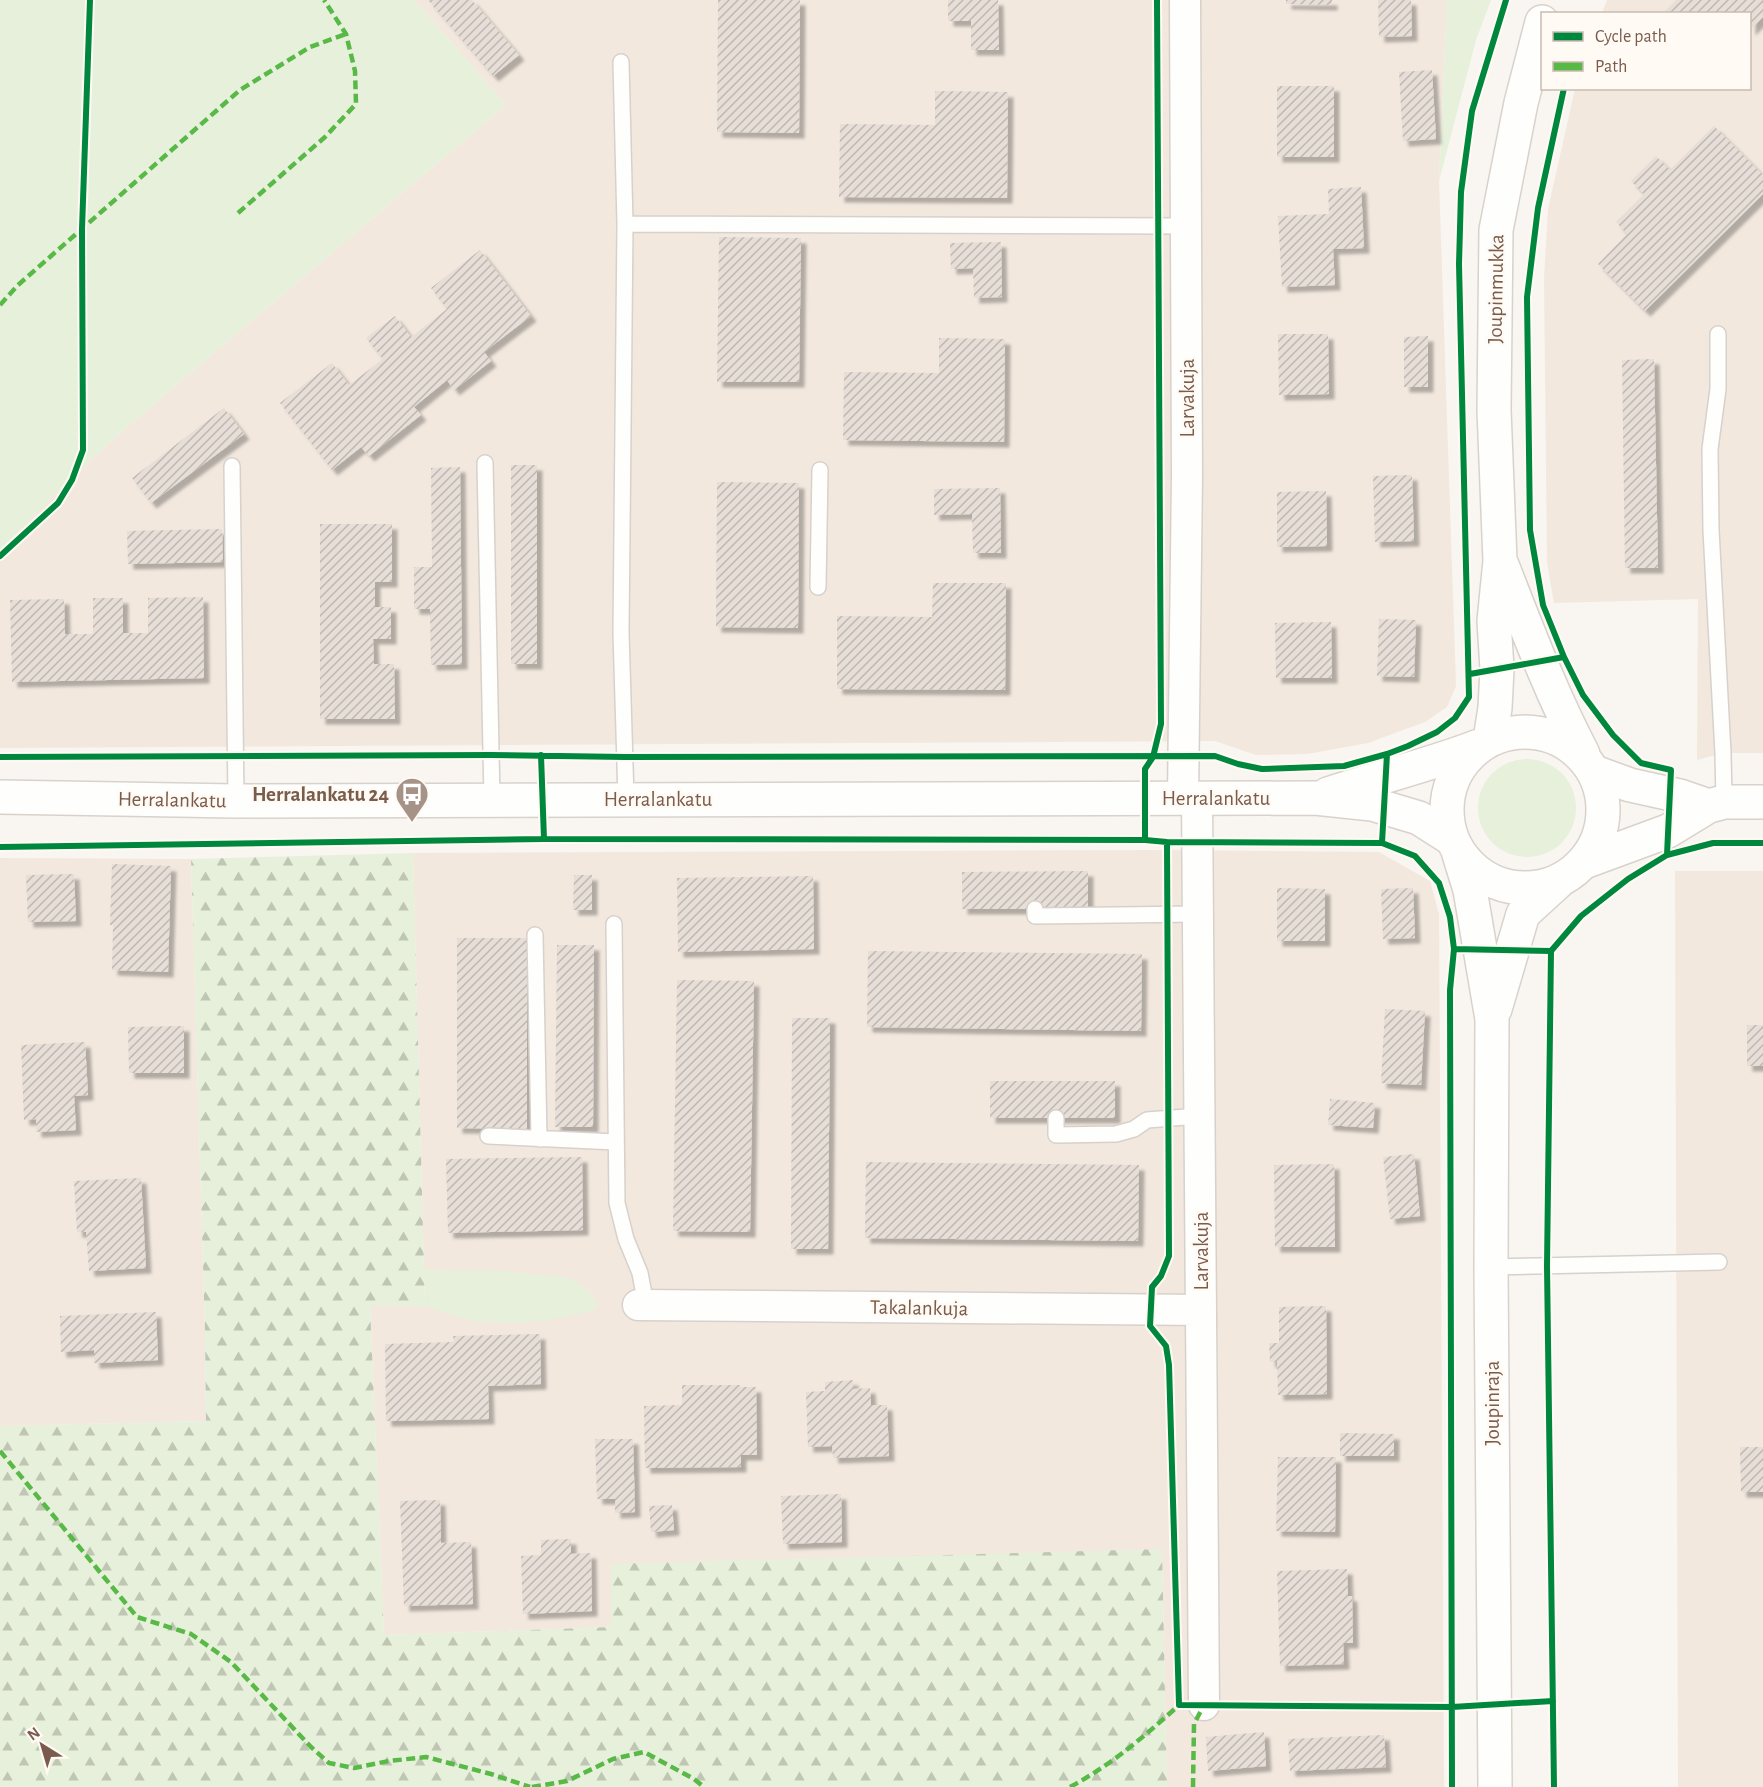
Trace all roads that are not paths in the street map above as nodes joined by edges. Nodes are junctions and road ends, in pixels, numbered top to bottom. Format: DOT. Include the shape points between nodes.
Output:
graph roads {
  1 [pos="1185,0"];
  2 [pos="1541,26"];
  3 [pos="621,62"];
  4 [pos="625,224"];
  5 [pos="1186,226"];
  6 [pos="1718,334"];
  7 [pos="486,464"];
  8 [pos="232,466"];
  9 [pos="820,471"];
  10 [pos="1500,561"];
  11 [pos="818,587"];
  12 [pos="1485,743"];
  13 [pos="1590,766"];
  14 [pos="0,797"];
  15 [pos="1190,797"];
  16 [pos="626,798"];
  17 [pos="1315,798"];
  18 [pos="492,799"];
  19 [pos="236,801"];
  20 [pos="1763,802"];
  21 [pos="1717,804"];
  22 [pos="1455,845"];
  23 [pos="1584,862"];
  24 [pos="1558,882"];
  25 [pos="1035,909"];
  26 [pos="1198,914"];
  27 [pos="614,924"];
  28 [pos="535,935"];
  29 [pos="1492,1019"];
  30 [pos="1199,1116"];
  31 [pos="1056,1118"];
  32 [pos="488,1136"];
  33 [pos="539,1139"];
  34 [pos="616,1142"];
  35 [pos="1719,1262"];
  36 [pos="1491,1267"];
  37 [pos="642,1305"];
  38 [pos="1201,1310"];
  39 [pos="1204,1705"];
  40 [pos="1495,1787"];
  1 -- 5 [label="street, Larvakuja"];
  2 -- 10 [label="street, Joupinmukka" via="1521,102 1496,230 1494,410"];
  3 -- 4 [label="lane"];
  4 -- 5 [label="lane"];
  4 -- 16 [label="lane" via="621,633"];
  5 -- 15 [label="street, Larvakuja"];
  6 -- 21 [label="lane" via="1718,389 1710,449 1723,753"];
  7 -- 18 [label="lane"];
  8 -- 19 [label="lane"];
  9 -- 11 [label="lane"];
  10 -- 12 [label="street, Joupinmukka" via="1494,621 1497,669"];
  10 -- 13 [label="street, Joupinmukka" via="1539,662"];
  12 -- 13 [label="street" via="1510,733 1552,736 1571,746"];
  12 -- 17 [label="street, Herralankatu"];
  12 -- 22 [label="street" via="1464,760 1453,778 1447,818"];
  13 -- 21 [label="street" via="1630,785"];
  13 -- 23 [label="street" via="1602,794 1604,818 1597,842"];
  14 -- 19 [label="street, Herralankatu"];
  15 -- 16 [label="street, Herralankatu"];
  15 -- 17 [label="street, Herralankatu"];
  15 -- 26 [label="street, Larvakuja"];
  16 -- 18 [label="street, Herralankatu"];
  17 -- 22 [label="street, Herralankatu" via="1372,804 1419,818"];
  18 -- 19 [label="street, Herralankatu"];
  20 -- 21 [label="street"];
  21 -- 23 [label="street" via="1668,831"];
  22 -- 24 [label="street" via="1473,868 1492,881 1513,888 1536,888"];
  22 -- 29 [label="street, Joupinraja" via="1470,890"];
  23 -- 24 [label="street"];
  24 -- 29 [label="street, Joupinraja" via="1522,914"];
  25 -- 26 [label="lane" via="1035,916"];
  26 -- 30 [label="street, Larvakuja"];
  27 -- 34 [label="lane"];
  28 -- 33 [label="lane"];
  29 -- 36 [label="street, Joupinraja"];
  30 -- 31 [label="lane" via="1147,1120 1116,1134 1056,1135"];
  30 -- 38 [label="street, Larvakuja"];
  32 -- 33 [label="lane"];
  33 -- 34 [label="lane"];
  34 -- 37 [label="lane" via="617,1203 640,1273"];
  35 -- 36 [label="lane"];
  36 -- 40 [label="street, Joupinraja"];
  37 -- 38 [label="street, Takalankuja"];
  38 -- 39 [label="street, Larvakuja"];
}
